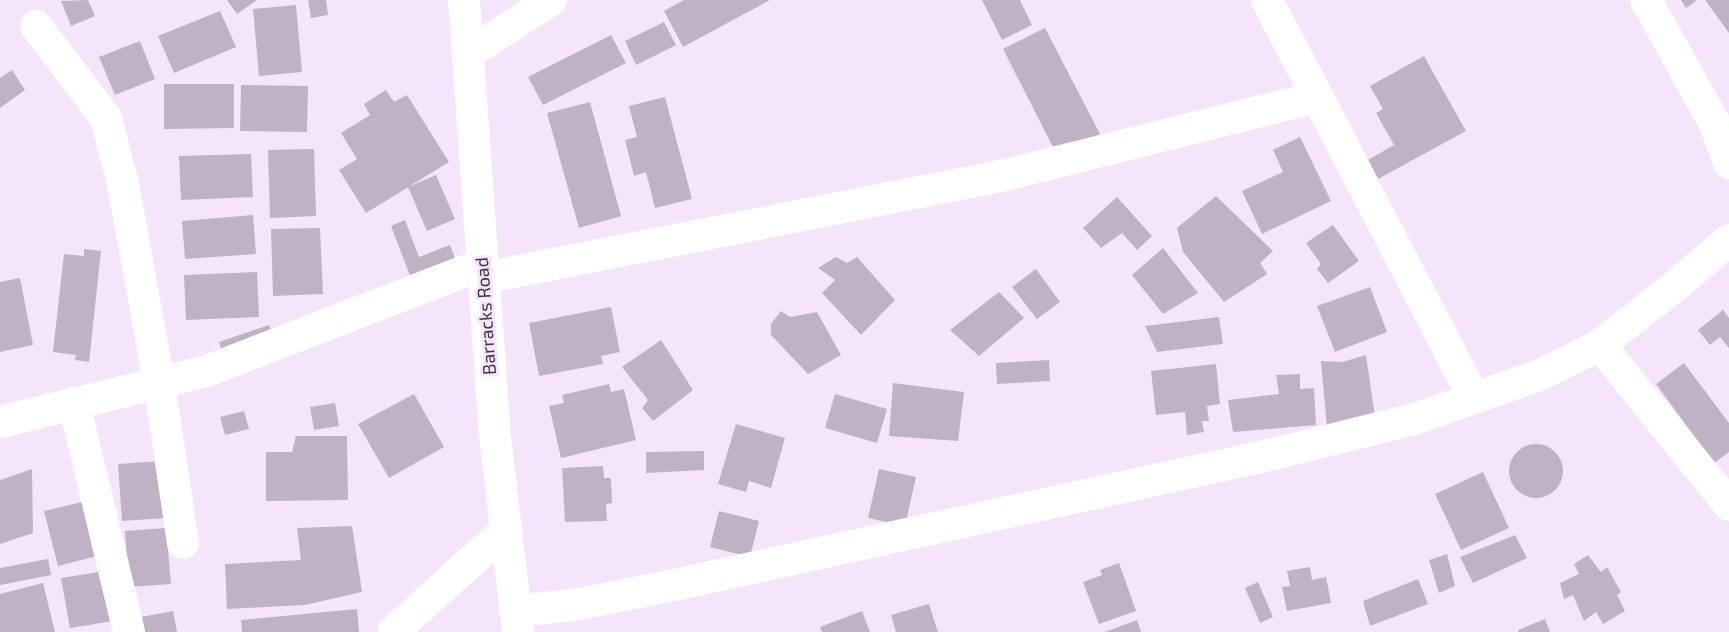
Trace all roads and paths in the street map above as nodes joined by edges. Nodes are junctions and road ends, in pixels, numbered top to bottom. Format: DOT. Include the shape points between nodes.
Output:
graph roads {
  1 [pos="464,0"];
  2 [pos="551,0"];
  3 [pos="1267,0"];
  4 [pos="1646,0"];
  5 [pos="36,26"];
  6 [pos="470,53"];
  7 [pos="1317,97"];
  8 [pos="1729,162"];
  9 [pos="1729,240"];
  10 [pos="483,271"];
  11 [pos="1600,345"];
  12 [pos="159,382"];
  13 [pos="1474,398"];
  14 [pos="74,403"];
  15 [pos="0,422"];
  16 [pos="1729,505"];
  17 [pos="506,530"];
  18 [pos="183,543"];
  19 [pos="517,622"];
  20 [pos="129,632"];
  21 [pos="393,632"];
  1 -- 6 [label="street, Barracks Road"];
  2 -- 6 [label="street"];
  3 -- 7 [label="street"];
  4 -- 8 [label="street" via="1714,124"];
  5 -- 12 [label="street" via="106,118 123,184"];
  6 -- 10 [label="street, Barracks Road"];
  7 -- 10 [label="street" via="1000,176"];
  7 -- 13 [label="street"];
  9 -- 11 [label="street"];
  10 -- 12 [label="street" via="248,357"];
  10 -- 17 [label="street, Barracks Road"];
  11 -- 13 [label="street" via="1542,374"];
  11 -- 16 [label="street"];
  12 -- 14 [label="street"];
  12 -- 18 [label="street"];
  13 -- 19 [label="street" via="1415,419 1265,456 574,605"];
  14 -- 15 [label="street"];
  14 -- 20 [label="street"];
  17 -- 19 [label="street, Barracks Road"];
  17 -- 21 [label="street"];
}
